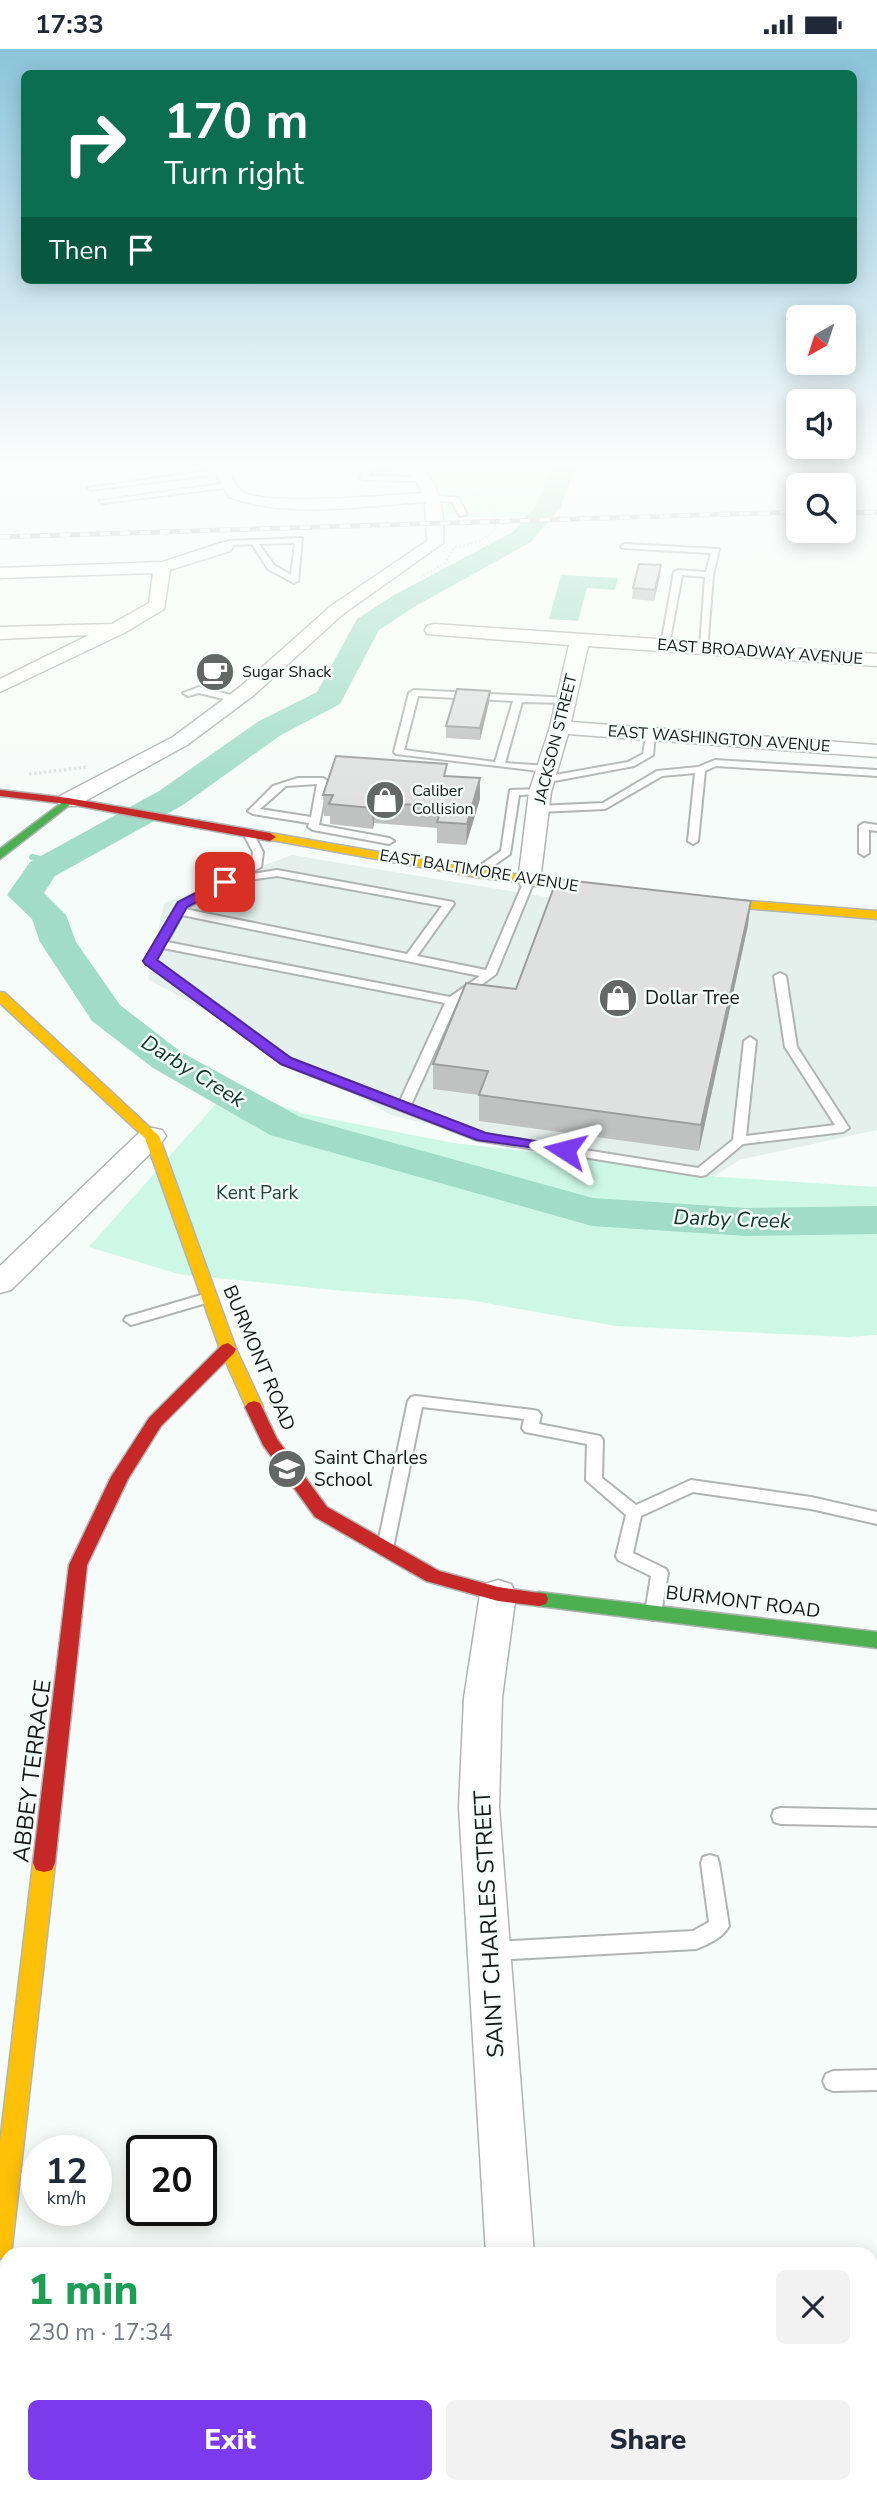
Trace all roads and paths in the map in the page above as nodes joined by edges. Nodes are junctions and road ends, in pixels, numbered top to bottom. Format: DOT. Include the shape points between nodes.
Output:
graph roads {
  1 [pos="161,576"];
  2 [pos="387,576"];
  3 [pos="677,576"];
  4 [pos="709,576"];
  5 [pos="119,628"];
  6 [pos="434,630"];
  7 [pos="0,633"];
  8 [pos="579,639"];
  9 [pos="665,645"];
  10 [pos="704,648"];
  11 [pos="877,660"];
  12 [pos="0,686"];
  13 [pos="188,692"];
  14 [pos="236,699"];
  15 [pos="518,699"];
  16 [pos="566,700"];
  17 [pos="560,727"];
  18 [pos="650,734"];
  19 [pos="877,751"];
  20 [pos="499,765"];
  21 [pos="700,771"];
  22 [pos="877,773"];
  23 [pos="27,774"];
  24 [pos="78,774"];
  25 [pos="542,787"];
  26 [pos="0,793"];
  27 [pos="68,801"];
  28 [pos="314,821"];
  29 [pos="877,828"];
  30 [pos="248,833"];
  31 [pos="692,841"];
  32 [pos="7,842"];
  33 [pos="863,853"];
  34 [pos="0,855"];
  35 [pos="380,856"];
  36 [pos="476,873"];
  37 [pos="529,881"];
  38 [pos="225,882"];
  39 [pos="624,892"];
  40 [pos="679,899"];
  41 [pos="178,911"];
  42 [pos="877,915"];
  43 [pos="160,944"];
  44 [pos="409,959"];
  45 [pos="490,974"];
  46 [pos="780,976"];
  47 [pos="0,996"];
  48 [pos="452,1001"];
  49 [pos="750,1041"];
  50 [pos="404,1107"];
  51 [pos="152,1136"];
  52 [pos="739,1141"];
  53 [pos="0,1283"];
  54 [pos="210,1298"];
  55 [pos="131,1320"];
  56 [pos="228,1349"];
  57 [pos="634,1513"];
  58 [pos="877,1518"];
  59 [pos="385,1549"];
  60 [pos="498,1594"];
  61 [pos="653,1613"];
  62 [pos="877,1640"];
  63 [pos="780,1816"];
  64 [pos="877,1818"];
  65 [pos="710,1863"];
  66 [pos="489,1951"];
  67 [pos="877,2080"];
  68 [pos="833,2081"];
  69 [pos="0,2247"];
  70 [pos="510,2247"];
  1 -- 5 [label="street" via="158,605"];
  2 -- 14 [label="street" via="337,610"];
  3 -- 9 [label="lane"];
  4 -- 10 [label="lane"];
  5 -- 7 [label="street"];
  5 -- 12 [label="street"];
  6 -- 8 [label="street, EAST BROADWAY AVENUE"];
  8 -- 9 [label="street, EAST BROADWAY AVENUE"];
  8 -- 16 [label="street, JACKSON STREET"];
  9 -- 10 [label="street, EAST BROADWAY AVENUE"];
  10 -- 11 [label="street, EAST BROADWAY AVENUE"];
  13 -- 14 [label="lane" via="199,690"];
  14 -- 27 [label="street" via="180,741"];
  15 -- 16 [label="lane"];
  15 -- 20 [label="lane"];
  15 -- 20 [label="lane" via="414,692 399,752"];
  16 -- 17 [label="street, JACKSON STREET"];
  17 -- 18 [label="street, EAST WASHINGTON AVENUE"];
  17 -- 25 [label="street, JACKSON STREET"];
  18 -- 19 [label="street, EAST WASHINGTON AVENUE"];
  18 -- 25 [label="lane" via="648,755 631,764"];
  20 -- 25 [label="lane"];
  21 -- 22 [label="lane" via="715,762"];
  21 -- 25 [label="lane" via="660,773 605,806"];
  21 -- 31 [label="lane"];
  23 -- 24 [label="path" via="88,766"];
  25 -- 36 [label="lane" via="514,792 506,852"];
  25 -- 37 [label="street, JACKSON STREET"];
  26 -- 27 [label="street, EAST BALTIMORE AVENUE"];
  27 -- 30 [label="street, EAST BALTIMORE AVENUE"];
  27 -- 32 [label="street"];
  28 -- 28 [label="lane" via="323,781 291,780 276,785 253,811"];
  28 -- 35 [label="lane" via="313,827 392,836"];
  29 -- 33 [label="lane" via="864,826"];
  30 -- 35 [label="street, EAST BALTIMORE AVENUE"];
  30 -- 38 [label="lane" via="258,852 257,865"];
  32 -- 34 [label="street"];
  35 -- 36 [label="street, EAST BALTIMORE AVENUE"];
  36 -- 37 [label="street, EAST BALTIMORE AVENUE"];
  37 -- 39 [label="street, EAST BALTIMORE AVENUE"];
  37 -- 45 [label="lane"];
  38 -- 41 [label="lane"];
  38 -- 44 [label="lane" via="277,873 449,904"];
  40 -- 42 [label="street"];
  41 -- 43 [label="lane"];
  41 -- 44 [label="lane"];
  43 -- 48 [label="lane"];
  43 -- 50 [label="lane" via="150,961 286,1061"];
  44 -- 45 [label="lane"];
  45 -- 48 [label="lane"];
  46 -- 52 [label="lane" via="791,1047 843,1128"];
  47 -- 51 [label="street, BURMONT ROAD"];
  48 -- 50 [label="lane"];
  49 -- 52 [label="lane"];
  50 -- 52 [label="lane" via="482,1137 701,1172"];
  51 -- 53 [label="street"];
  51 -- 54 [label="street, BURMONT ROAD"];
  54 -- 55 [label="lane"];
  54 -- 56 [label="street, BURMONT ROAD"];
  56 -- 59 [label="street, BURMONT ROAD" via="269,1441 321,1512"];
  56 -- 69 [label="street, ABBEY TERRACE" via="155,1422 120,1477 78,1565"];
  57 -- 58 [label="lane" via="691,1486 811,1503"];
  57 -- 59 [label="lane" via="594,1479 595,1440 530,1428 533,1415 416,1401"];
  57 -- 61 [label="lane" via="624,1556 660,1573"];
  59 -- 60 [label="street, BURMONT ROAD" via="433,1576"];
  60 -- 61 [label="street, BURMONT ROAD"];
  60 -- 66 [label="street, SAINT CHARLES STREET" via="483,1698 479,1807"];
  61 -- 62 [label="street, BURMONT ROAD"];
  63 -- 64 [label="lane"];
  65 -- 66 [label="lane" via="719,1926 696,1940"];
  66 -- 70 [label="street, SAINT CHARLES STREET"];
  67 -- 68 [label="lane"];
}
